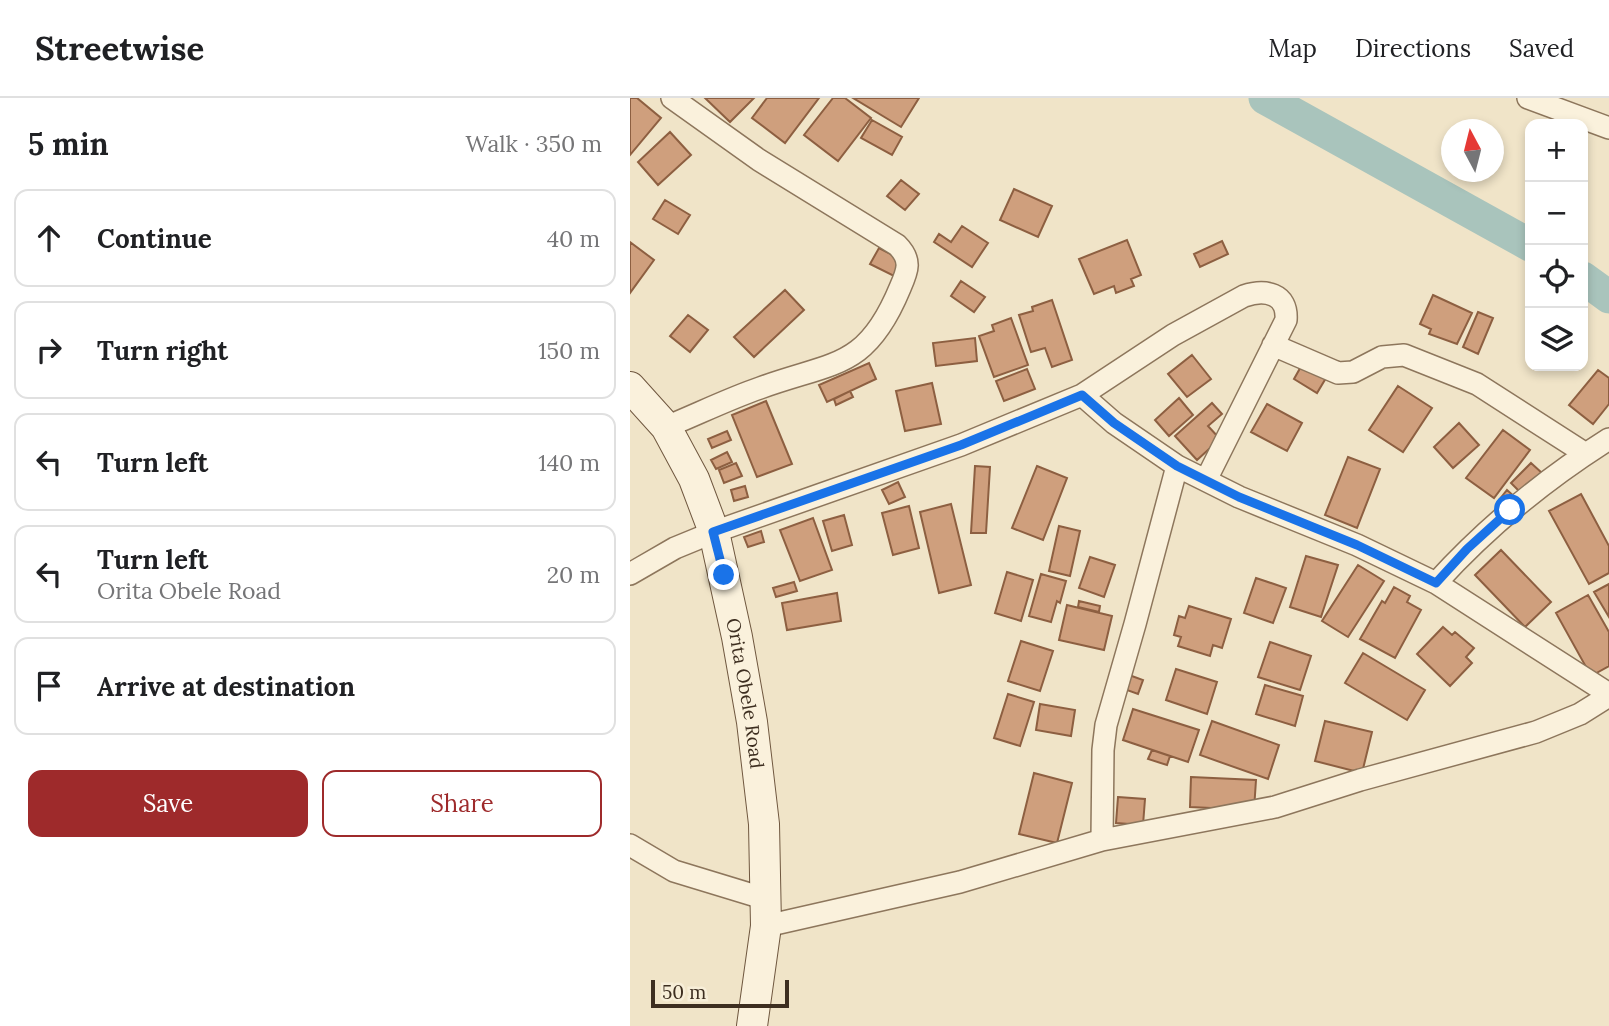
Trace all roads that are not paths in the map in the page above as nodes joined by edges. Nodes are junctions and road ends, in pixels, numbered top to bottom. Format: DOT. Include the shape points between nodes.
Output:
graph roads {
  1 [pos="672,98"];
  2 [pos="1528,98"];
  3 [pos="1609,128"];
  4 [pos="1273,345"];
  5 [pos="630,387"];
  6 [pos="1082,395"];
  7 [pos="666,427"];
  8 [pos="1609,439"];
  9 [pos="1586,454"];
  10 [pos="1177,466"];
  11 [pos="1206,480"];
  12 [pos="713,532"];
  13 [pos="630,574"];
  14 [pos="1436,583"];
  15 [pos="1609,695"];
  16 [pos="1102,840"];
  17 [pos="630,845"];
  18 [pos="766,913"];
  19 [pos="752,1026"];
  1 -- 7 [label="street" via="760,160 897,245 909,268 889,315 854,356"];
  2 -- 3 [label="street"];
  4 -- 6 [label="street" via="1287,309 1279,298 1256,292 1173,335"];
  4 -- 9 [label="street" via="1338,373 1382,357 1404,355 1477,384"];
  4 -- 11 [label="street"];
  5 -- 7 [label="main road, Orita Obele Road"];
  6 -- 10 [label="street"];
  6 -- 12 [label="street" via="961,445"];
  7 -- 12 [label="main road, Orita Obele Road" via="694,479"];
  8 -- 9 [label="street"];
  9 -- 14 [label="street" via="1510,510"];
  10 -- 11 [label="street"];
  10 -- 16 [label="street" via="1106,725"];
  11 -- 14 [label="street"];
  12 -- 13 [label="street"];
  12 -- 18 [label="main road, Orita Obele Road" via="752,722 764,824"];
  14 -- 15 [label="street"];
  15 -- 16 [label="street" via="1580,714 1536,732 1275,807"];
  16 -- 18 [label="street" via="960,882"];
  17 -- 18 [label="street" via="674,871"];
  18 -- 19 [label="main road, Orita Obele Road"];
}
